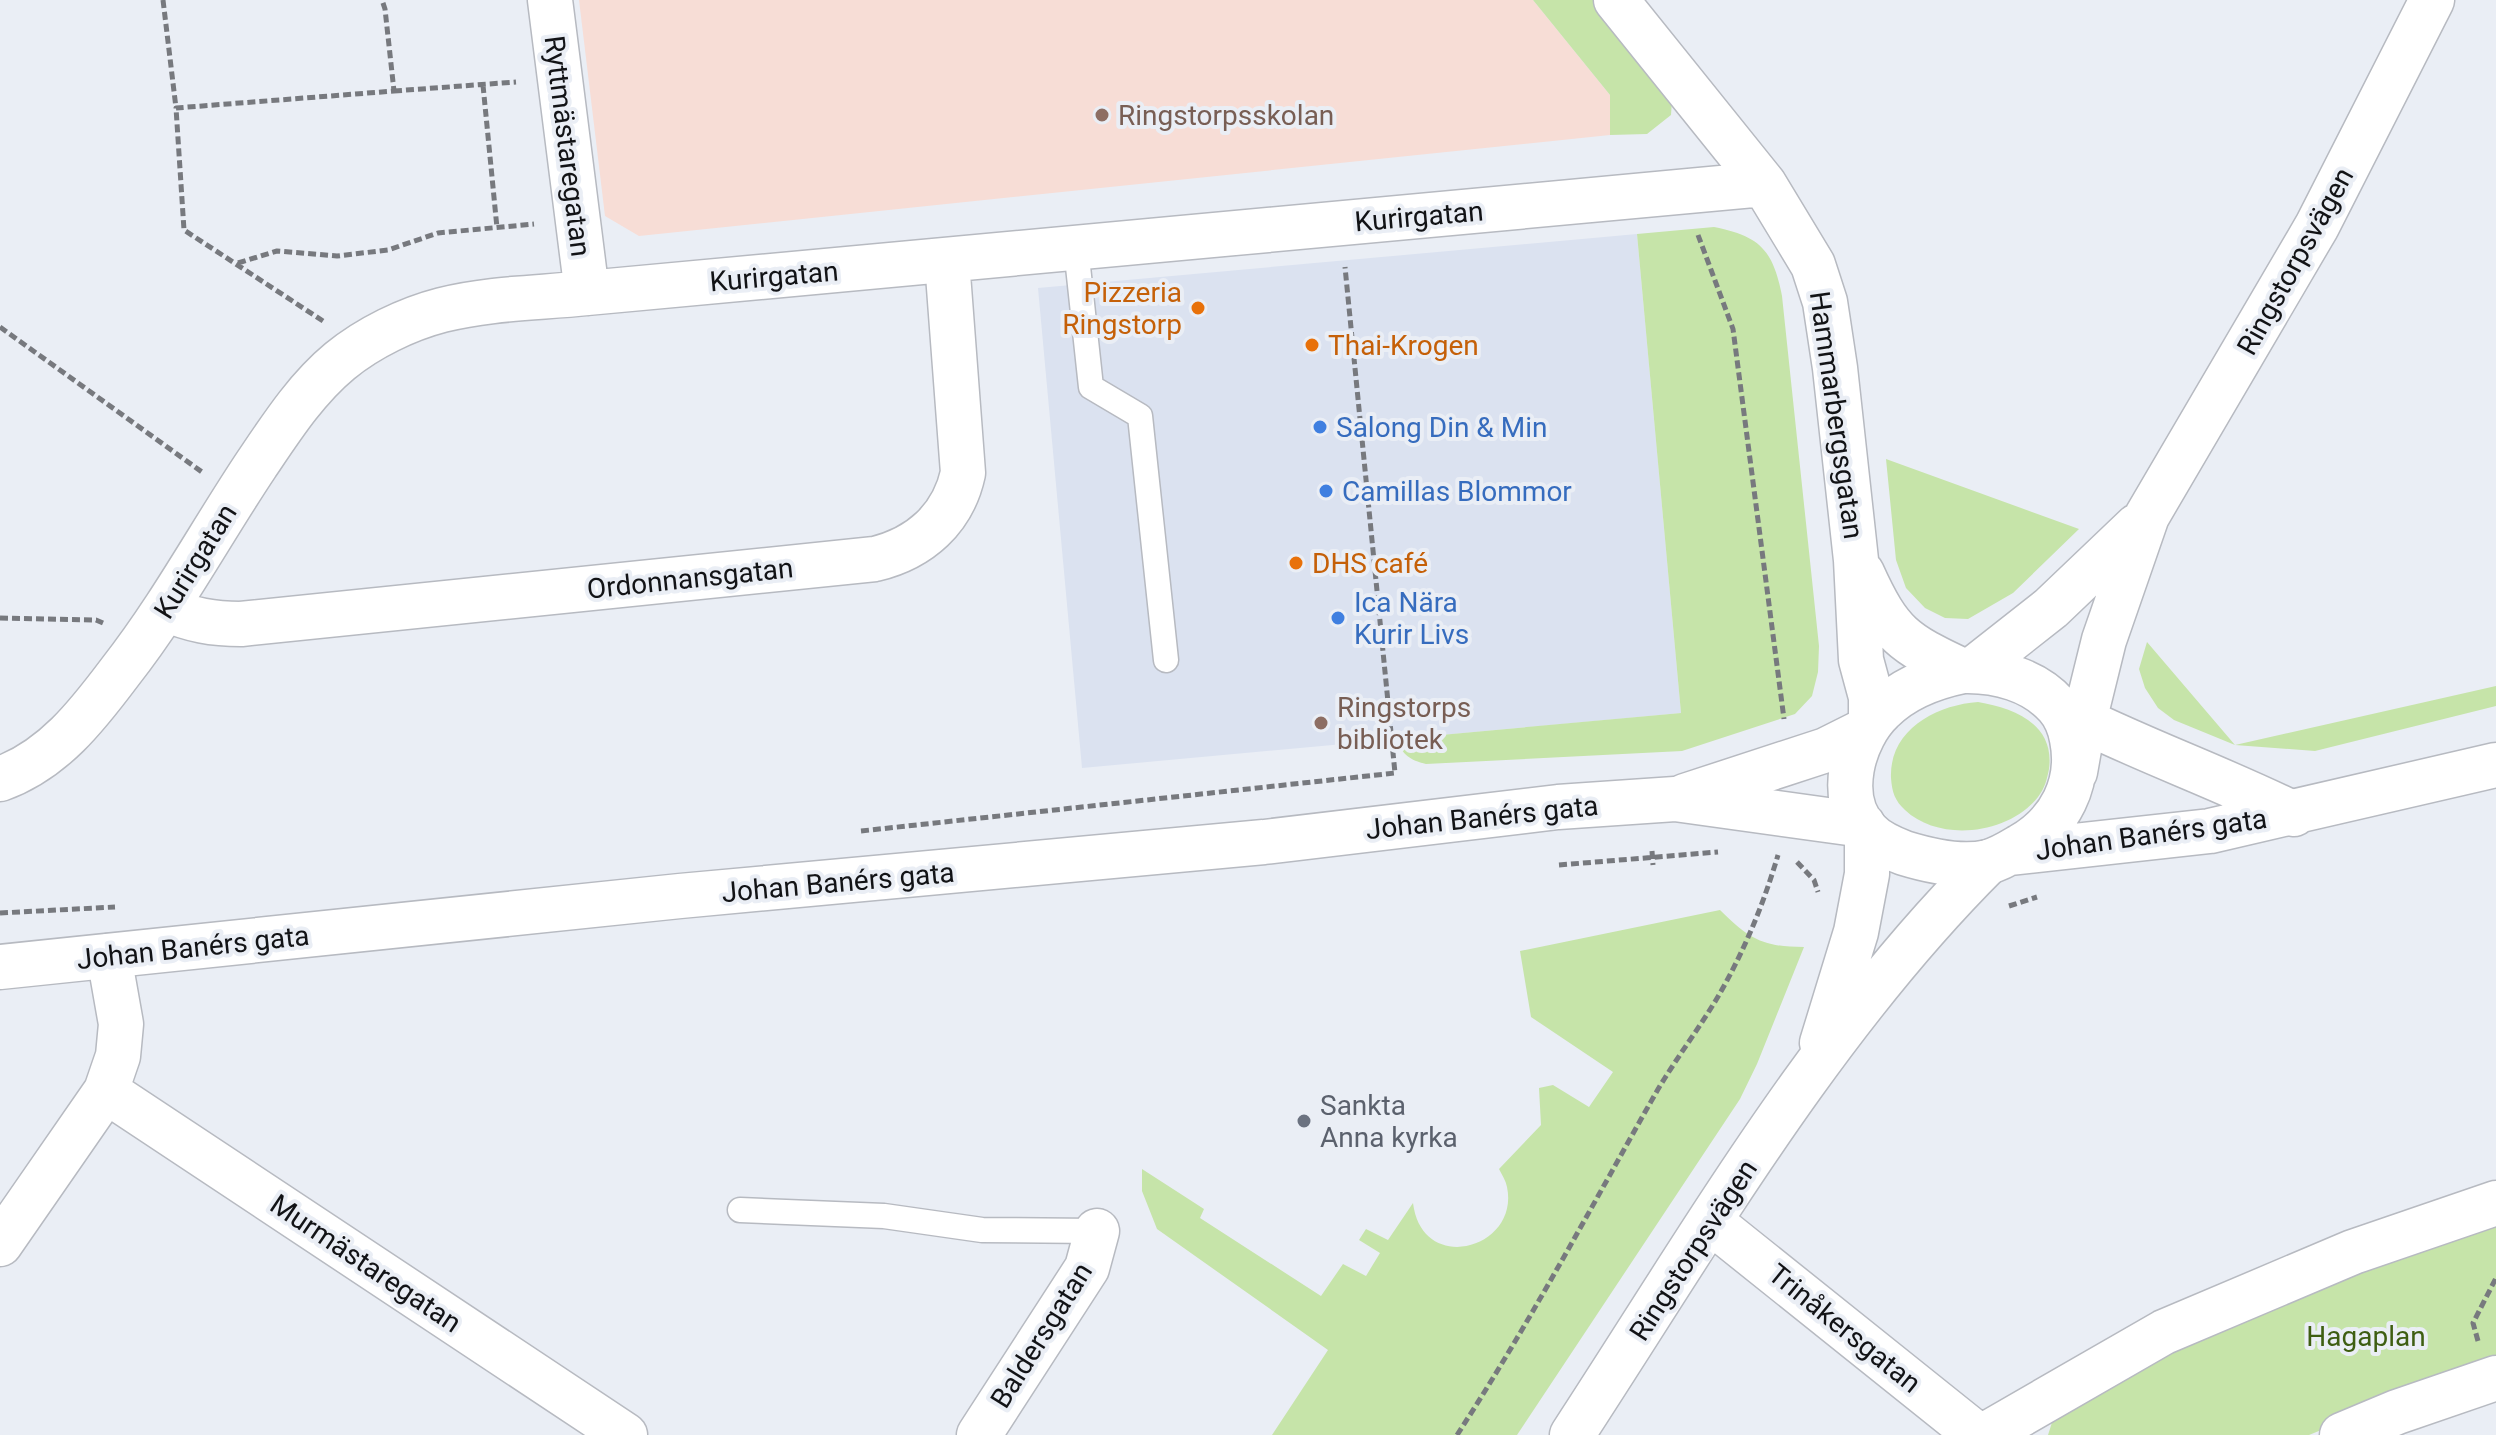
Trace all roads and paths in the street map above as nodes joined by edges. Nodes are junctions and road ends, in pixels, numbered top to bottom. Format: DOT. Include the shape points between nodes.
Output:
graph roads {
  1 [pos="163,0"];
  2 [pos="382,0"];
  3 [pos="550,0"];
  4 [pos="1616,0"];
  5 [pos="2432,0"];
  6 [pos="560,78"];
  7 [pos="483,85"];
  8 [pos="394,91"];
  9 [pos="176,108"];
  10 [pos="1764,184"];
  11 [pos="1685,190"];
  12 [pos="578,219"];
  13 [pos="497,228"];
  14 [pos="1076,248"];
  15 [pos="1343,253"];
  16 [pos="947,261"];
  17 [pos="237,263"];
  18 [pos="587,293"];
  19 [pos="0,327"];
  20 [pos="354,351"];
  21 [pos="235,496"];
  22 [pos="2147,516"];
  23 [pos="1856,560"];
  24 [pos="166,609"];
  25 [pos="0,618"];
  26 [pos="111,626"];
  27 [pos="2100,658"];
  28 [pos="1166,660"];
  29 [pos="1967,671"];
  30 [pos="2072,715"];
  31 [pos="1867,726"];
  32 [pos="2147,750"];
  33 [pos="1792,761"];
  34 [pos="2496,765"];
  35 [pos="0,779"];
  36 [pos="1314,781"];
  37 [pos="1675,799"];
  38 [pos="2294,814"];
  39 [pos="1787,815"];
  40 [pos="1865,828"];
  41 [pos="1652,854"];
  42 [pos="1679,855"];
  43 [pos="1998,858"];
  44 [pos="1559,865"];
  45 [pos="1653,865"];
  46 [pos="2038,896"];
  47 [pos="2009,906"];
  48 [pos="109,956"];
  49 [pos="0,967"];
  50 [pos="1815,1065"];
  51 [pos="106,1091"];
  52 [pos="2496,1203"];
  53 [pos="740,1210"];
  54 [pos="1711,1222"];
  55 [pos="1097,1231"];
  56 [pos="0,1244"];
  57 [pos="2496,1278"];
  58 [pos="2493,1379"];
  59 [pos="625,1435"];
  60 [pos="979,1435"];
  61 [pos="1457,1435"];
  62 [pos="1572,1435"];
  63 [pos="1977,1435"];
  64 [pos="1985,1435"];
  65 [pos="2342,1435"];
  1 -- 9 [label="path"];
  2 -- 8 [label="path"];
  3 -- 6 [label="street, Ryttmästaregatan"];
  4 -- 10 [label="street, Hammarbergsgatan"];
  5 -- 22 [label="street, Ringstorpsvägen" via="2317,226"];
  6 -- 7 [label="path"];
  6 -- 12 [label="street, Ryttmästaregatan"];
  7 -- 8 [label="path"];
  7 -- 13 [label="path"];
  8 -- 9 [label="path"];
  9 -- 17 [label="path" via="184,230"];
  10 -- 11 [label="street, Kurirgatan"];
  10 -- 23 [label="street, Hammarbergsgatan" via="1813,265 1825,302"];
  11 -- 14 [label="street, Kurirgatan"];
  11 -- 33 [label="path" via="1733,329"];
  12 -- 13 [label="path"];
  12 -- 18 [label="street, Ryttmästaregatan"];
  13 -- 17 [label="path" via="438,233 388,250 337,256 277,251"];
  14 -- 16 [label="street, Kurirgatan"];
  14 -- 28 [label="lane" via="1091,387 1140,416"];
  15 -- 36 [label="path" via="1395,773"];
  16 -- 18 [label="street, Kurirgatan"];
  16 -- 24 [label="street, Ordonnansgatan" via="963,473 944,518 907,547 875,559 241,624 214,624"];
  17 -- 20 [label="path" via="316,314"];
  18 -- 20 [label="street, Kurirgatan" via="443,310"];
  19 -- 21 [label="path"];
  20 -- 21 [label="street, Kurirgatan" via="308,393"];
  21 -- 24 [label="street, Kurirgatan"];
  22 -- 27 [label="street, Ringstorpsvägen"];
  22 -- 29 [label="street, Ringstorpsvägen" via="2051,608"];
  23 -- 29 [label="street, Hammarbergsgatan" via="1875,601 1903,640"];
  23 -- 31 [label="street, Hammarbergsgatan" via="1861,660 1871,697"];
  24 -- 35 [label="street, Kurirgatan" via="85,718 35,763"];
  25 -- 26 [label="path" via="96,620"];
  27 -- 30 [label="street, Ringstorpsvägen"];
  27 -- 32 [label="street" via="2107,683"];
  29 -- 30 [label="street" via="1995,673 2032,686"];
  29 -- 31 [label="street" via="1914,688"];
  30 -- 32 [label="street, Johan Banérs gata"];
  30 -- 43 [label="street" via="2075,772 2063,804 2046,828"];
  31 -- 33 [label="street, Johan Banérs gata" via="1826,750"];
  31 -- 40 [label="street" via="1854,754 1852,781 1856,811"];
  32 -- 38 [label="street, Johan Banérs gata"];
  33 -- 37 [label="street, Johan Banérs gata"];
  34 -- 38 [label="street, Johan Banérs gata"];
  37 -- 39 [label="street, Johan Banérs gata"];
  37 -- 48 [label="street, Johan Banérs gata"];
  38 -- 43 [label="street, Johan Banérs gata" via="2210,831"];
  39 -- 40 [label="street, Johan Banérs gata"];
  39 -- 61 [label="path" via="1764,903 1745,945"];
  40 -- 43 [label="street" via="1881,842 1919,857 1962,864"];
  40 -- 50 [label="street, Ringstorpsvägen" via="1867,874 1856,932"];
  41 -- 42 [label="path"];
  41 -- 44 [label="path"];
  41 -- 45 [label="path"];
  43 -- 50 [label="street, Ringstorpsvägen" via="1907,951"];
  46 -- 47 [label="path"];
  48 -- 49 [label="street, Johan Banérs gata"];
  48 -- 51 [label="street" via="121,1024 118,1056"];
  50 -- 54 [label="street, Ringstorpsvägen"];
  51 -- 56 [label="street"];
  51 -- 59 [label="street, Murmästaregatan"];
  52 -- 64 [label="street" via="2353,1252 2164,1332"];
  53 -- 55 [label="lane" via="884,1216 982,1230"];
  54 -- 62 [label="street, Ringstorpsvägen"];
  54 -- 63 [label="street, Trinåkersgatan"];
  55 -- 60 [label="street, Baldersgatan" via="1087,1268"];
  57 -- 58 [label="path" via="2473,1323"];
  58 -- 65 [label="street"];
}
